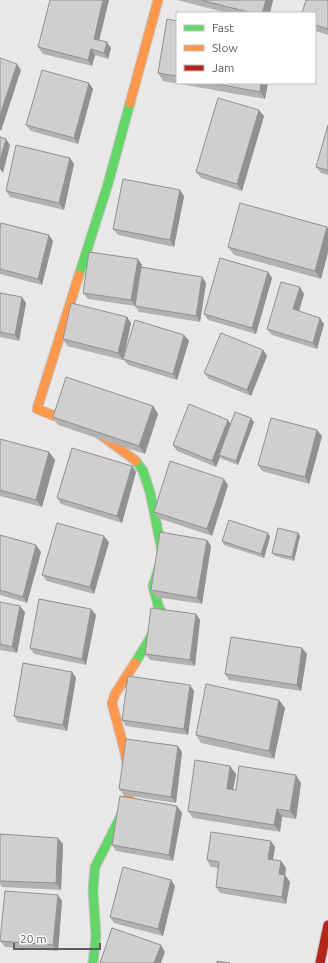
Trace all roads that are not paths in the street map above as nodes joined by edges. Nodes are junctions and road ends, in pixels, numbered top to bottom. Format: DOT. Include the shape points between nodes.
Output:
graph roads {
  1 [pos="158,0"];
  2 [pos="328,926"];
  3 [pos="93,963"];
  4 [pos="320,963"];
  1 -- 3 [label="street" via="108,184 37,409 98,433 134,458 142,470 150,492 163,556 153,586 163,615 162,624 152,635 115,694 112,704 129,786 126,805 95,867 96,936"];
  2 -- 4 [label="street"];
}
